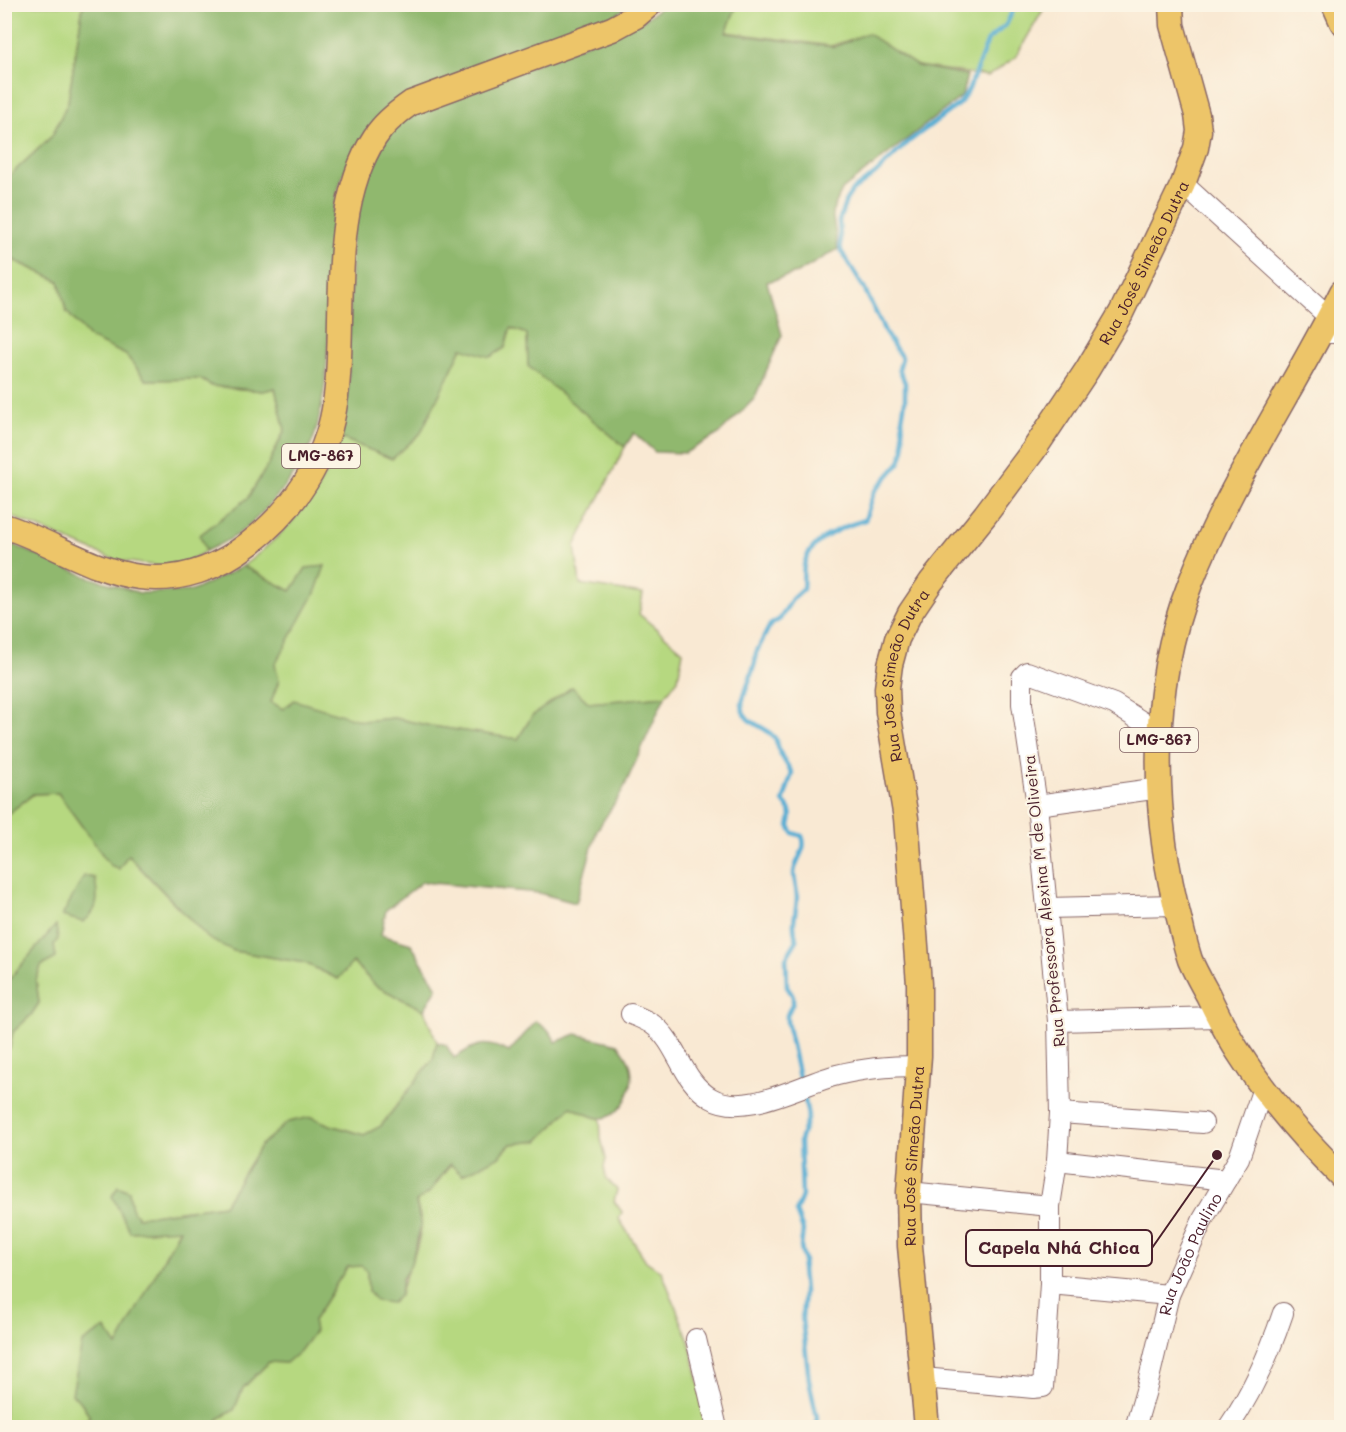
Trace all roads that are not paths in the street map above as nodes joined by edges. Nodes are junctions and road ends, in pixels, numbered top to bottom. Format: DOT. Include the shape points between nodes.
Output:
graph roads {
  1 [pos="650,4"];
  2 [pos="1334,4"];
  3 [pos="1170,7"];
  4 [pos="1341,22"];
  5 [pos="1183,184"];
  6 [pos="1341,292"];
  7 [pos="1330,328"];
  8 [pos="4,526"];
  9 [pos="1160,733"];
  10 [pos="1160,788"];
  11 [pos="1037,805"];
  12 [pos="1175,905"];
  13 [pos="1047,908"];
  14 [pos="631,1014"];
  15 [pos="1219,1017"];
  16 [pos="1058,1021"];
  17 [pos="919,1066"];
  18 [pos="1263,1088"];
  19 [pos="1060,1113"];
  20 [pos="1203,1123"];
  21 [pos="1058,1161"];
  22 [pos="1341,1177"];
  23 [pos="1227,1180"];
  24 [pos="909,1192"];
  25 [pos="1050,1206"];
  26 [pos="1050,1284"];
  27 [pos="1169,1295"];
  28 [pos="1283,1312"];
  29 [pos="696,1339"];
  30 [pos="923,1378"];
  31 [pos="717,1428"];
  32 [pos="927,1428"];
  33 [pos="1135,1428"];
  34 [pos="1228,1428"];
  1 -- 8 [label="main road, LMG-867" via="612,29 411,103 376,135 353,182 345,220 338,374 329,433 304,486 266,530 240,551 213,565 166,579 112,572"];
  2 -- 4 [label="main road"];
  3 -- 5 [label="main road, Rua José Simeão Dutra" via="1199,131"];
  5 -- 7 [label="street"];
  5 -- 17 [label="main road, Rua José Simeão Dutra" via="1121,313 1087,370 1019,469 931,582 897,639 887,688 888,711 905,807 914,891 920,984"];
  6 -- 7 [label="main road, LMG-867"];
  7 -- 9 [label="main road, LMG-867" via="1231,490 1189,585 1167,667"];
  9 -- 10 [label="main road, LMG-867"];
  9 -- 11 [label="street, Rua Professora Alexina M de Oliveira" via="1114,705 1027,672 1022,677 1022,704"];
  10 -- 11 [label="street"];
  10 -- 12 [label="main road, LMG-867" via="1166,860"];
  11 -- 13 [label="street, Rua Professora Alexina M de Oliveira"];
  12 -- 13 [label="street"];
  12 -- 15 [label="main road, LMG-867" via="1190,960"];
  13 -- 16 [label="street, Rua Professora Alexina M de Oliveira"];
  14 -- 17 [label="street" via="662,1034 700,1092 726,1105 757,1102 838,1074 886,1066"];
  15 -- 16 [label="street"];
  15 -- 18 [label="main road, LMG-867"];
  16 -- 19 [label="street, Rua Professora Alexina M de Oliveira"];
  17 -- 24 [label="main road, Rua José Simeão Dutra"];
  18 -- 22 [label="main road, LMG-867"];
  18 -- 23 [label="street, Rua João Paulino" via="1239,1158"];
  19 -- 20 [label="street"];
  19 -- 21 [label="street, Rua Professora Alexina M de Oliveira"];
  21 -- 23 [label="street"];
  21 -- 25 [label="street, Rua Professora Alexina M de Oliveira"];
  23 -- 27 [label="street, Rua João Paulino" via="1203,1219"];
  24 -- 25 [label="street"];
  24 -- 30 [label="main road, Rua José Simeão Dutra" via="910,1246"];
  25 -- 26 [label="street, Rua Professora Alexina M de Oliveira"];
  26 -- 27 [label="street"];
  26 -- 30 [label="street, Rua Professora Alexina M de Oliveira" via="1043,1387"];
  27 -- 33 [label="street, Rua João Paulino"];
  28 -- 34 [label="street" via="1266,1356"];
  29 -- 31 [label="street"];
  30 -- 32 [label="main road, Rua José Simeão Dutra"];
}
